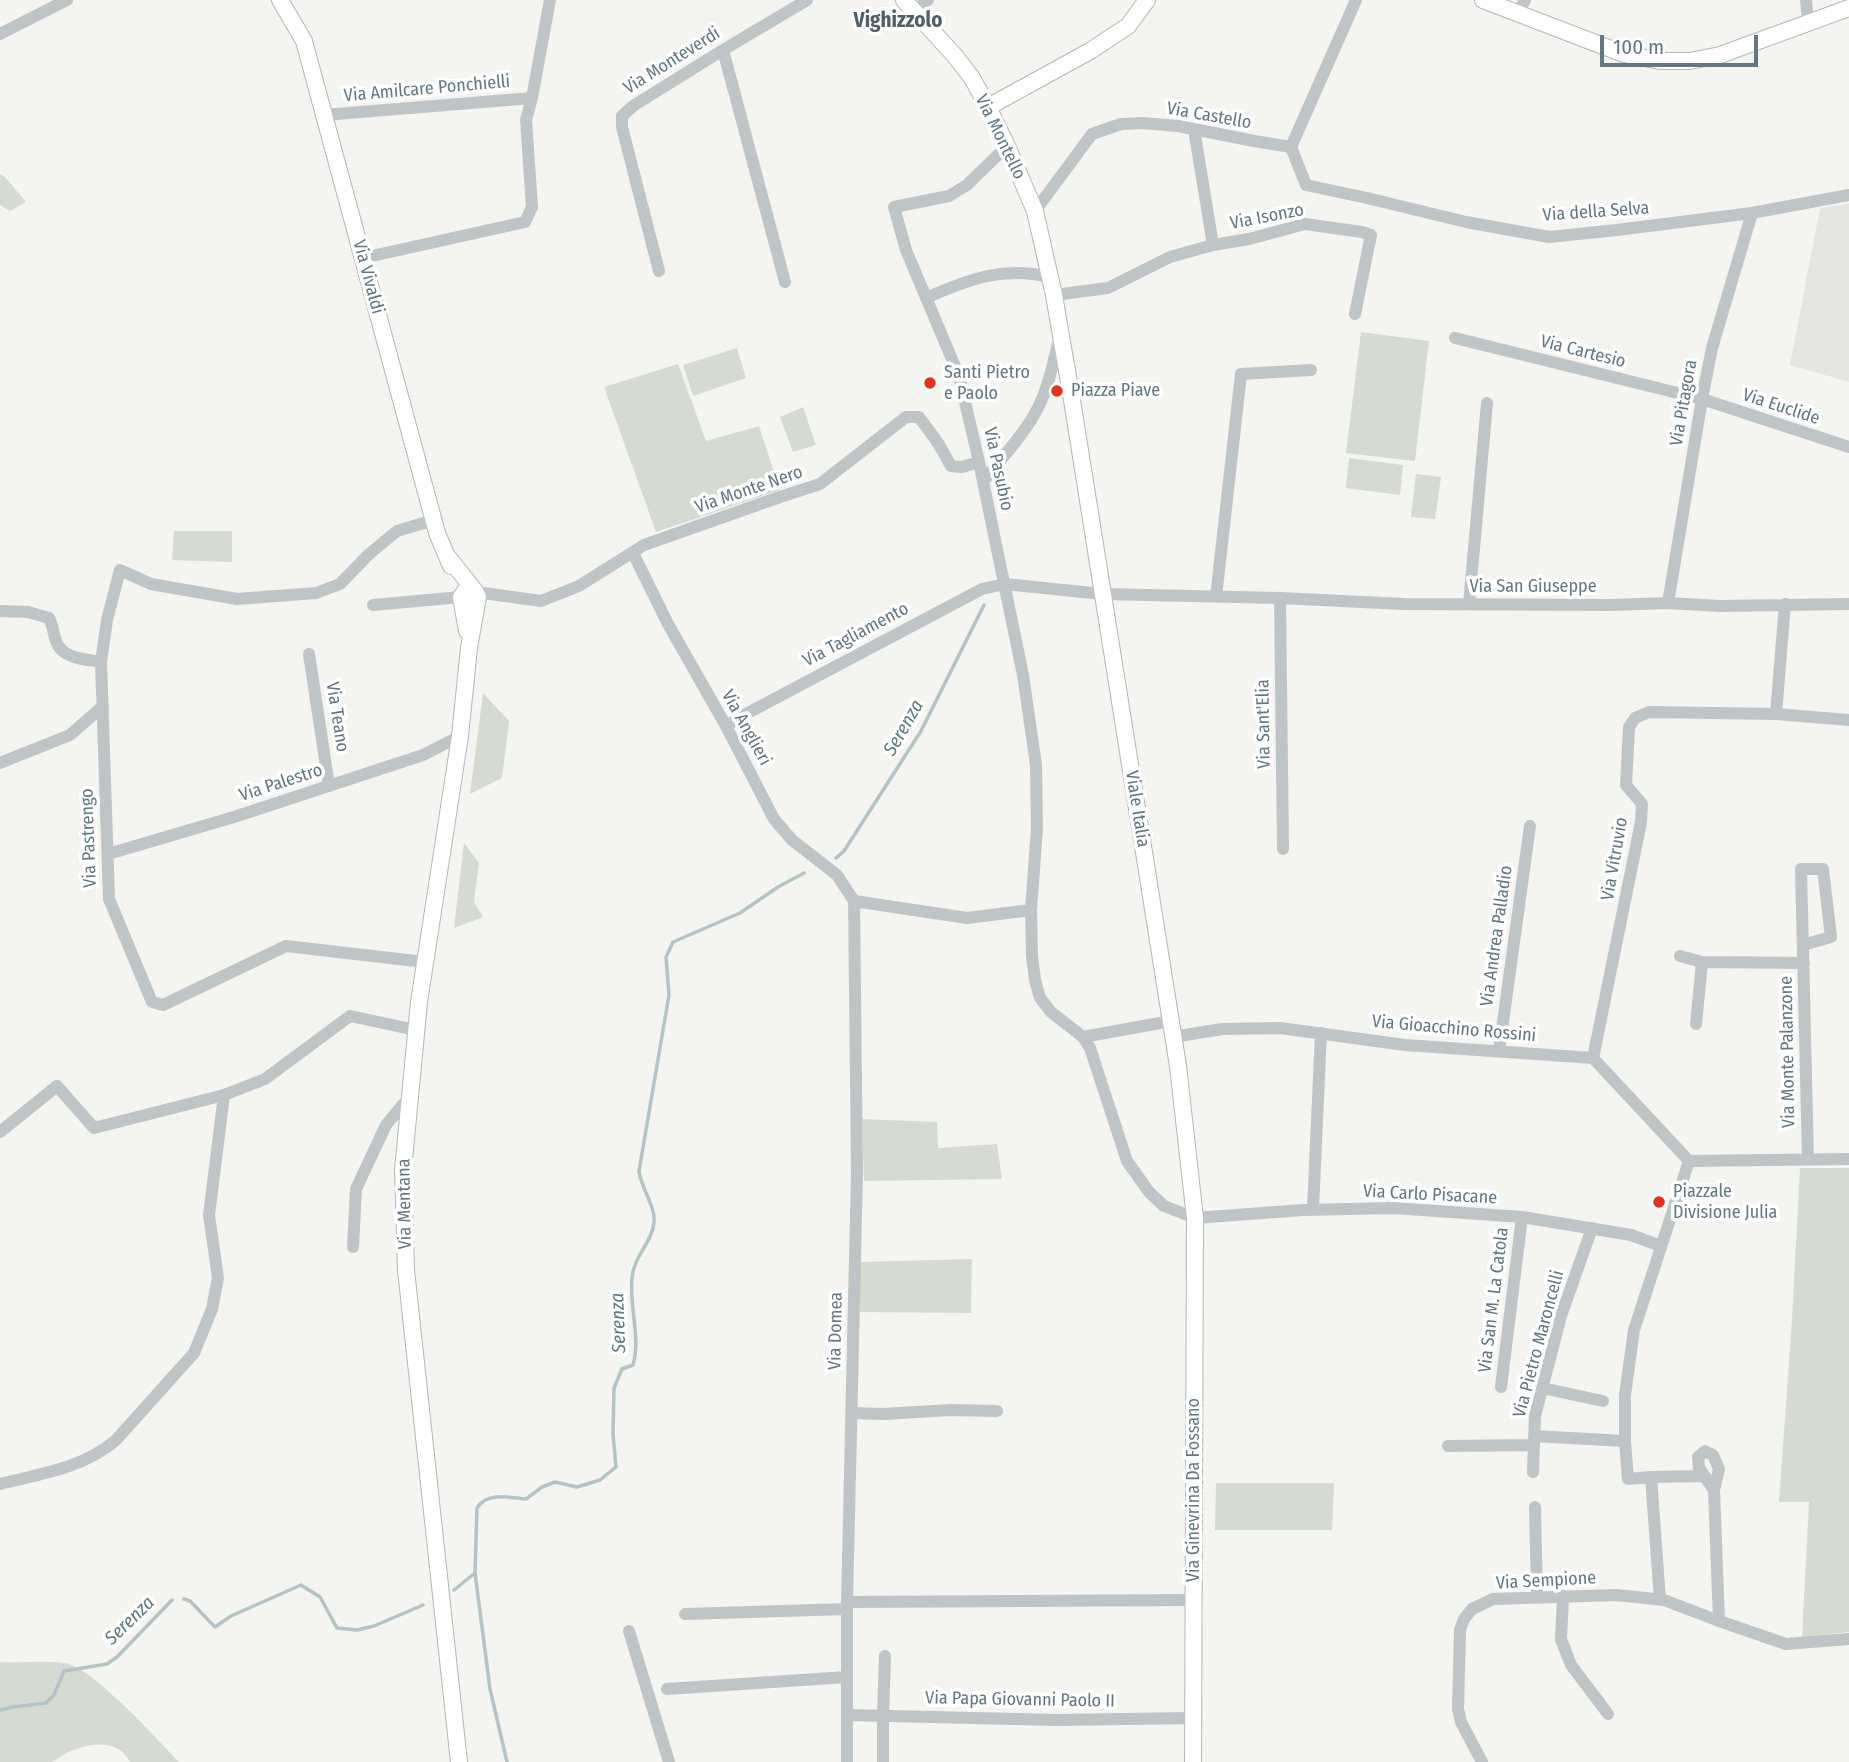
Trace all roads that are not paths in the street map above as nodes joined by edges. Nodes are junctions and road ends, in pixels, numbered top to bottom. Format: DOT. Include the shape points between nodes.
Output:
graph roads {
  1 [pos="66,0"];
  2 [pos="280,0"];
  3 [pos="550,0"];
  4 [pos="807,0"];
  5 [pos="928,0"];
  6 [pos="1147,0"];
  7 [pos="1356,0"];
  8 [pos="1483,0"];
  9 [pos="1806,0"];
  10 [pos="788,5"];
  11 [pos="910,6"];
  12 [pos="1521,7"];
  13 [pos="1849,8"];
  14 [pos="1808,23"];
  15 [pos="0,34"];
  16 [pos="723,50"];
  17 [pos="533,98"];
  18 [pos="988,107"];
  19 [pos="324,115"];
  20 [pos="1194,130"];
  21 [pos="1007,146"];
  22 [pos="1291,147"];
  23 [pos="1849,195"];
  24 [pos="1035,211"];
  25 [pos="1752,212"];
  26 [pos="1213,245"];
  27 [pos="363,258"];
  28 [pos="659,271"];
  29 [pos="1050,277"];
  30 [pos="785,282"];
  31 [pos="1054,295"];
  32 [pos="926,298"];
  33 [pos="1355,314"];
  34 [pos="1060,334"];
  35 [pos="1455,338"];
  36 [pos="1311,370"];
  37 [pos="1702,399"];
  38 [pos="1487,403"];
  39 [pos="1849,447"];
  40 [pos="979,462"];
  41 [pos="983,482"];
  42 [pos="434,520"];
  43 [pos="633,553"];
  44 [pos="1005,584"];
  45 [pos="1102,594"];
  46 [pos="470,596"];
  47 [pos="1216,597"];
  48 [pos="1280,598"];
  49 [pos="1668,603"];
  50 [pos="1469,604"];
  51 [pos="1785,604"];
  52 [pos="1849,604"];
  53 [pos="373,605"];
  54 [pos="0,611"];
  55 [pos="309,654"];
  56 [pos="101,662"];
  57 [pos="103,706"];
  58 [pos="1776,714"];
  59 [pos="1849,720"];
  60 [pos="726,726"];
  61 [pos="460,736"];
  62 [pos="0,763"];
  63 [pos="329,786"];
  64 [pos="1530,826"];
  65 [pos="1283,849"];
  66 [pos="108,853"];
  67 [pos="854,901"];
  68 [pos="1031,910"];
  69 [pos="1803,945"];
  70 [pos="1680,956"];
  71 [pos="425,962"];
  72 [pos="1702,962"];
  73 [pos="1804,963"];
  74 [pos="1696,1024"];
  75 [pos="1172,1029"];
  76 [pos="416,1030"];
  77 [pos="1321,1033"];
  78 [pos="1083,1037"];
  79 [pos="1499,1051"];
  80 [pos="1593,1058"];
  81 [pos="224,1095"];
  82 [pos="410,1096"];
  83 [pos="0,1132"];
  84 [pos="1808,1159"];
  85 [pos="1849,1159"];
  86 [pos="1689,1161"];
  87 [pos="1313,1209"];
  88 [pos="1522,1217"];
  89 [pos="1195,1218"];
  90 [pos="1592,1228"];
  91 [pos="1661,1246"];
  92 [pos="353,1247"];
  93 [pos="1501,1387"];
  94 [pos="1542,1388"];
  95 [pos="1603,1401"];
  96 [pos="997,1411"];
  97 [pos="851,1413"];
  98 [pos="1534,1440"];
  99 [pos="1625,1441"];
  100 [pos="1448,1446"];
  101 [pos="1532,1472"];
  102 [pos="1651,1476"];
  103 [pos="1705,1476"];
  104 [pos="0,1484"];
  105 [pos="1714,1490"];
  106 [pos="1535,1507"];
  107 [pos="1563,1596"];
  108 [pos="1537,1597"];
  109 [pos="1193,1600"];
  110 [pos="1660,1600"];
  111 [pos="847,1605"];
  112 [pos="685,1614"];
  113 [pos="1719,1621"];
  114 [pos="629,1631"];
  115 [pos="1849,1639"];
  116 [pos="885,1656"];
  117 [pos="847,1677"];
  118 [pos="667,1689"];
  119 [pos="1608,1714"];
  120 [pos="847,1715"];
  121 [pos="883,1716"];
  122 [pos="1192,1718"];
  123 [pos="460,1762"];
  124 [pos="669,1762"];
  125 [pos="847,1762"];
  126 [pos="883,1762"];
  127 [pos="1193,1762"];
  128 [pos="1482,1762"];
  1 -- 15 [label="street"];
  2 -- 19 [label="street, Via Vivaldi" via="304,41"];
  3 -- 17 [label="street"];
  4 -- 10 [label="street, Via Monteverdi"];
  5 -- 11 [label="street"];
  6 -- 18 [label="street" via="1128,26"];
  7 -- 22 [label="street"];
  8 -- 12 [label="street"];
  9 -- 14 [label="street"];
  10 -- 16 [label="street, Via Monteverdi"];
  11 -- 18 [label="street, Via Montello" via="972,78"];
  12 -- 14 [label="street" via="1624,54 1660,61 1720,55"];
  13 -- 14 [label="street"];
  16 -- 28 [label="street, Via Monteverdi" via="622,116"];
  16 -- 30 [label="street"];
  17 -- 19 [label="street, Via Amilcare Ponchielli"];
  17 -- 27 [label="street" via="526,120 532,207 525,222"];
  18 -- 21 [label="street, Via Montello"];
  19 -- 27 [label="street, Via Vivaldi"];
  20 -- 22 [label="street, Via Castello"];
  20 -- 24 [label="street, Via Castello" via="1142,123 1121,124 1092,134"];
  20 -- 26 [label="street, Via Isonzo"];
  21 -- 24 [label="street, Via Montello"];
  21 -- 32 [label="street, Via Pasubio" via="949,196 894,207"];
  22 -- 25 [label="street, Via della Selva" via="1306,185 1549,237"];
  23 -- 25 [label="street, Via della Selva"];
  24 -- 29 [label="street, Via Montello"];
  25 -- 37 [label="street, Via Pitagora" via="1719,321"];
  26 -- 31 [label="street, Via Isonzo" via="1170,257 1108,288"];
  26 -- 33 [label="street, Via Isonzo" via="1305,225 1371,235"];
  27 -- 42 [label="street, Via Vivaldi"];
  29 -- 31 [label="street, Via Montello"];
  29 -- 32 [label="street" via="988,275"];
  31 -- 34 [label="street"];
  32 -- 40 [label="street, Via Pasubio" via="959,376"];
  34 -- 41 [label="street" via="1035,414"];
  34 -- 45 [label="street, Viale Italia"];
  35 -- 37 [label="street, Via Cartesio"];
  36 -- 47 [label="street" via="1241,374"];
  37 -- 39 [label="street, Via Euclide"];
  37 -- 49 [label="street, Via Pitagora"];
  38 -- 50 [label="street"];
  40 -- 41 [label="street, Via Pasubio"];
  40 -- 43 [label="street, Via Monte Nero" via="951,466 919,417 906,416 820,484 644,545"];
  41 -- 44 [label="street, Via Pasubio"];
  42 -- 46 [label="street, Via Vivaldi"];
  42 -- 56 [label="street, Via Pastrengo" via="397,531 340,584 316,593 237,599 151,584 120,570"];
  43 -- 46 [label="street, Via Monte Nero" via="579,586 541,601 497,594"];
  43 -- 60 [label="street, Via Anglieri"];
  44 -- 45 [label="street, Via San Giuseppe"];
  44 -- 60 [label="street, Via Tagliamento" via="982,589"];
  44 -- 68 [label="street, Via Pasubio" via="1037,765"];
  45 -- 47 [label="street, Via San Giuseppe"];
  45 -- 75 [label="street, Viale Italia"];
  46 -- 53 [label="street, Via Monte Nero"];
  46 -- 61 [label="street, Via Mentana" via="470,648"];
  47 -- 48 [label="street, Via San Giuseppe"];
  48 -- 50 [label="street, Via San Giuseppe"];
  48 -- 65 [label="street, Via Sant'Elia"];
  49 -- 50 [label="street, Via San Giuseppe"];
  49 -- 51 [label="street, Via San Giuseppe"];
  51 -- 52 [label="street, Via San Giuseppe"];
  51 -- 58 [label="street"];
  54 -- 56 [label="street" via="49,618 61,650"];
  55 -- 63 [label="street, Via Teano"];
  56 -- 57 [label="street, Via Pastrengo"];
  57 -- 62 [label="street" via="70,735"];
  57 -- 66 [label="street, Via Pastrengo"];
  58 -- 59 [label="street, Via Vitruvio"];
  58 -- 80 [label="street, Via Vitruvio" via="1649,712 1635,718 1629,727 1626,785 1642,804 1641,822"];
  60 -- 67 [label="street, Via Anglieri" via="775,819 792,840 837,875"];
  61 -- 63 [label="street, Via Palestro" via="423,755"];
  61 -- 71 [label="street, Via Mentana"];
  63 -- 66 [label="street, Via Palestro"];
  64 -- 79 [label="street, Via Andrea Palladio"];
  66 -- 71 [label="street, Via Pastrengo" via="109,899 152,1002 163,1005 286,946"];
  67 -- 68 [label="street" via="967,918"];
  67 -- 97 [label="street, Via Domea" via="857,1172"];
  68 -- 78 [label="street, Via Pasubio" via="1032,956 1040,998"];
  69 -- 69 [label="street, Via Monte Palanzone" via="1801,869 1823,869 1831,937"];
  69 -- 73 [label="street, Via Monte Palanzone"];
  70 -- 72 [label="street"];
  71 -- 76 [label="street, Via Mentana"];
  72 -- 73 [label="street"];
  72 -- 74 [label="street"];
  73 -- 84 [label="street, Via Monte Palanzone"];
  75 -- 77 [label="street, Via Gioacchino Rossini" via="1280,1028"];
  75 -- 78 [label="street, Via Gioacchino Rossini"];
  75 -- 89 [label="street, Viale Italia"];
  76 -- 81 [label="street" via="350,1016 265,1079"];
  76 -- 82 [label="street, Via Mentana"];
  77 -- 79 [label="street, Via Gioacchino Rossini"];
  77 -- 87 [label="street"];
  78 -- 89 [label="street" via="1127,1161 1164,1206"];
  79 -- 80 [label="street, Via Gioacchino Rossini"];
  80 -- 86 [label="street"];
  81 -- 83 [label="street" via="94,1128 57,1086"];
  81 -- 104 [label="street" via="209,1215 218,1278 212,1309 194,1353 106,1448 79,1464"];
  82 -- 92 [label="street" via="386,1125 356,1189"];
  82 -- 123 [label="street, Via Mentana" via="403,1170 406,1270"];
  84 -- 85 [label="street"];
  84 -- 86 [label="street"];
  86 -- 91 [label="street"];
  87 -- 88 [label="street, Via Carlo Pisacane" via="1393,1208"];
  87 -- 89 [label="street, Via Carlo Pisacane"];
  88 -- 90 [label="street, Via Carlo Pisacane"];
  88 -- 93 [label="street, Via San M. La Catola"];
  89 -- 109 [label="street, Via Ginevrina Da Fossano"];
  90 -- 91 [label="street, Via Carlo Pisacane"];
  90 -- 94 [label="street, Via Pietro Maroncelli"];
  91 -- 99 [label="street" via="1634,1330 1625,1395"];
  94 -- 95 [label="street"];
  94 -- 98 [label="street, Via Pietro Maroncelli"];
  96 -- 97 [label="street"];
  97 -- 111 [label="street, Via Domea"];
  98 -- 99 [label="street"];
  98 -- 100 [label="street"];
  98 -- 101 [label="street, Via Pietro Maroncelli"];
  99 -- 102 [label="street" via="1628,1479"];
  102 -- 103 [label="street"];
  102 -- 110 [label="street"];
  103 -- 105 [label="street"];
  103 -- 105 [label="street" via="1698,1457 1705,1451 1713,1455 1719,1469"];
  105 -- 113 [label="street"];
  106 -- 108 [label="street"];
  107 -- 108 [label="street, Via Sempione"];
  107 -- 110 [label="street, Via Sempione"];
  107 -- 119 [label="street" via="1561,1639 1571,1665"];
  108 -- 128 [label="street, Via Sempione" via="1483,1602 1472,1609 1460,1630 1458,1709"];
  109 -- 111 [label="street"];
  109 -- 122 [label="street, Via Ginevrina Da Fossano"];
  110 -- 113 [label="street, Via Sempione"];
  111 -- 112 [label="street"];
  111 -- 117 [label="street, Via Domea"];
  113 -- 115 [label="street, Via Sempione" via="1786,1644"];
  114 -- 124 [label="street"];
  116 -- 121 [label="street"];
  117 -- 118 [label="street"];
  117 -- 120 [label="street, Via Domea"];
  120 -- 121 [label="street, Via Papa Giovanni Paolo II"];
  120 -- 125 [label="street, Via Domea"];
  121 -- 122 [label="street, Via Papa Giovanni Paolo II"];
  121 -- 126 [label="street"];
  122 -- 127 [label="street, Via Ginevrina Da Fossano"];
}
